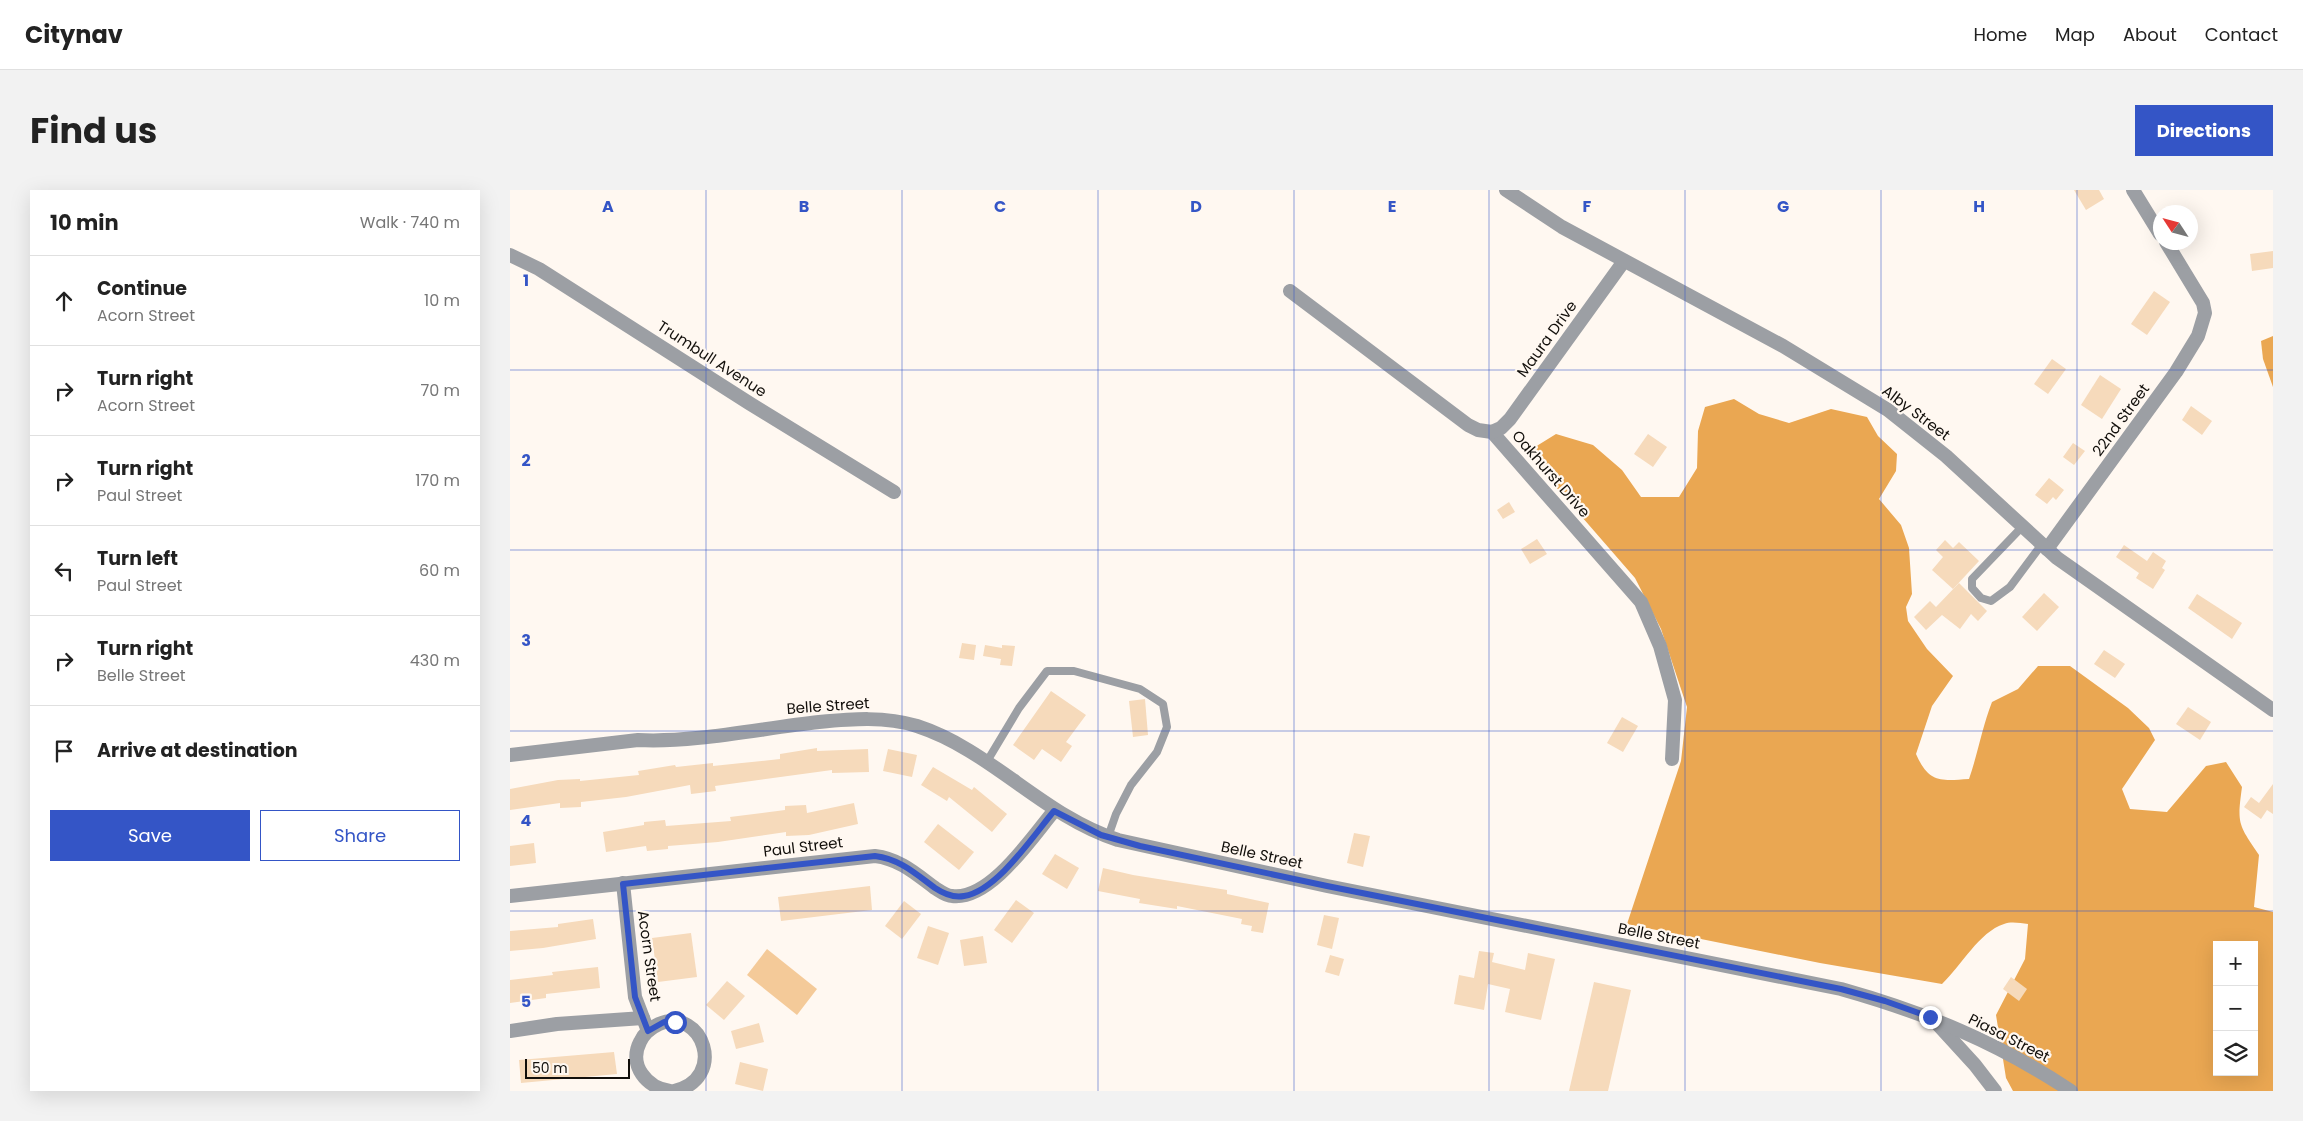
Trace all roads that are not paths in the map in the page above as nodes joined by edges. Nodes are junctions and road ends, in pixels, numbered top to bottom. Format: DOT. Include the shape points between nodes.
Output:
graph roads {
  1 [pos="1506,190"];
  2 [pos="2133,190"];
  3 [pos="2153,223"];
  4 [pos="2171,250"];
  5 [pos="511,255"];
  6 [pos="1624,261"];
  7 [pos="1290,291"];
  8 [pos="1492,432"];
  9 [pos="894,492"];
  10 [pos="2022,527"];
  11 [pos="2044,547"];
  12 [pos="2273,710"];
  13 [pos="510,755"];
  14 [pos="1672,759"];
  15 [pos="986,762"];
  16 [pos="1054,811"];
  17 [pos="1108,837"];
  18 [pos="623,884"];
  19 [pos="510,896"];
  20 [pos="1930,1017"];
  21 [pos="646,1025"];
  22 [pos="510,1031"];
  23 [pos="670,1091"];
  24 [pos="674,1091"];
  25 [pos="1995,1091"];
  26 [pos="2071,1091"];
  1 -- 6 [label="street, Alby Street" via="1562,227"];
  2 -- 3 [label="street"];
  4 -- 11 [label="street, 22nd Street" via="2203,303 2205,313 2198,336 2176,372"];
  5 -- 9 [label="street, Trumbull Avenue" via="539,269"];
  6 -- 8 [label="street, Maura Drive" via="1510,419"];
  6 -- 10 [label="street, Alby Street" via="1783,346 1888,410 1946,456"];
  7 -- 8 [label="street, Oakhurst Drive" via="1468,424 1478,430"];
  8 -- 14 [label="street, Oakhurst Drive" via="1641,602 1660,646 1675,700"];
  10 -- 11 [label="street, Alby Street"];
  10 -- 11 [label="lane" via="1972,578 1972,588 1981,598 1991,601 2010,588"];
  11 -- 12 [label="street, Alby Street"];
  13 -- 15 [label="street, Belle Street" via="877,719 899,722 936,734"];
  15 -- 16 [label="street, Belle Street"];
  15 -- 17 [label="lane" via="1046,672 1074,671 1140,689 1163,704 1167,727 1157,752 1131,785"];
  16 -- 17 [label="street, Belle Street"];
  16 -- 18 [label="street, Paul Street" via="995,879 964,896 947,895 895,861 875,856"];
  17 -- 20 [label="street, Belle Street" via="1327,886 1841,989"];
  18 -- 19 [label="street, Paul Street"];
  18 -- 21 [label="street, Acorn Street" via="635,997"];
  20 -- 25 [label="street, Belle Street"];
  20 -- 26 [label="street, Piasa Street" via="2009,1052"];
  21 -- 22 [label="street" via="557,1024"];
  21 -- 23 [label="street" via="636,1055 638,1067 651,1085"];
  21 -- 24 [label="street, Acorn Street" via="675,1022 695,1031 702,1040 706,1051 701,1074 694,1083"];
}
